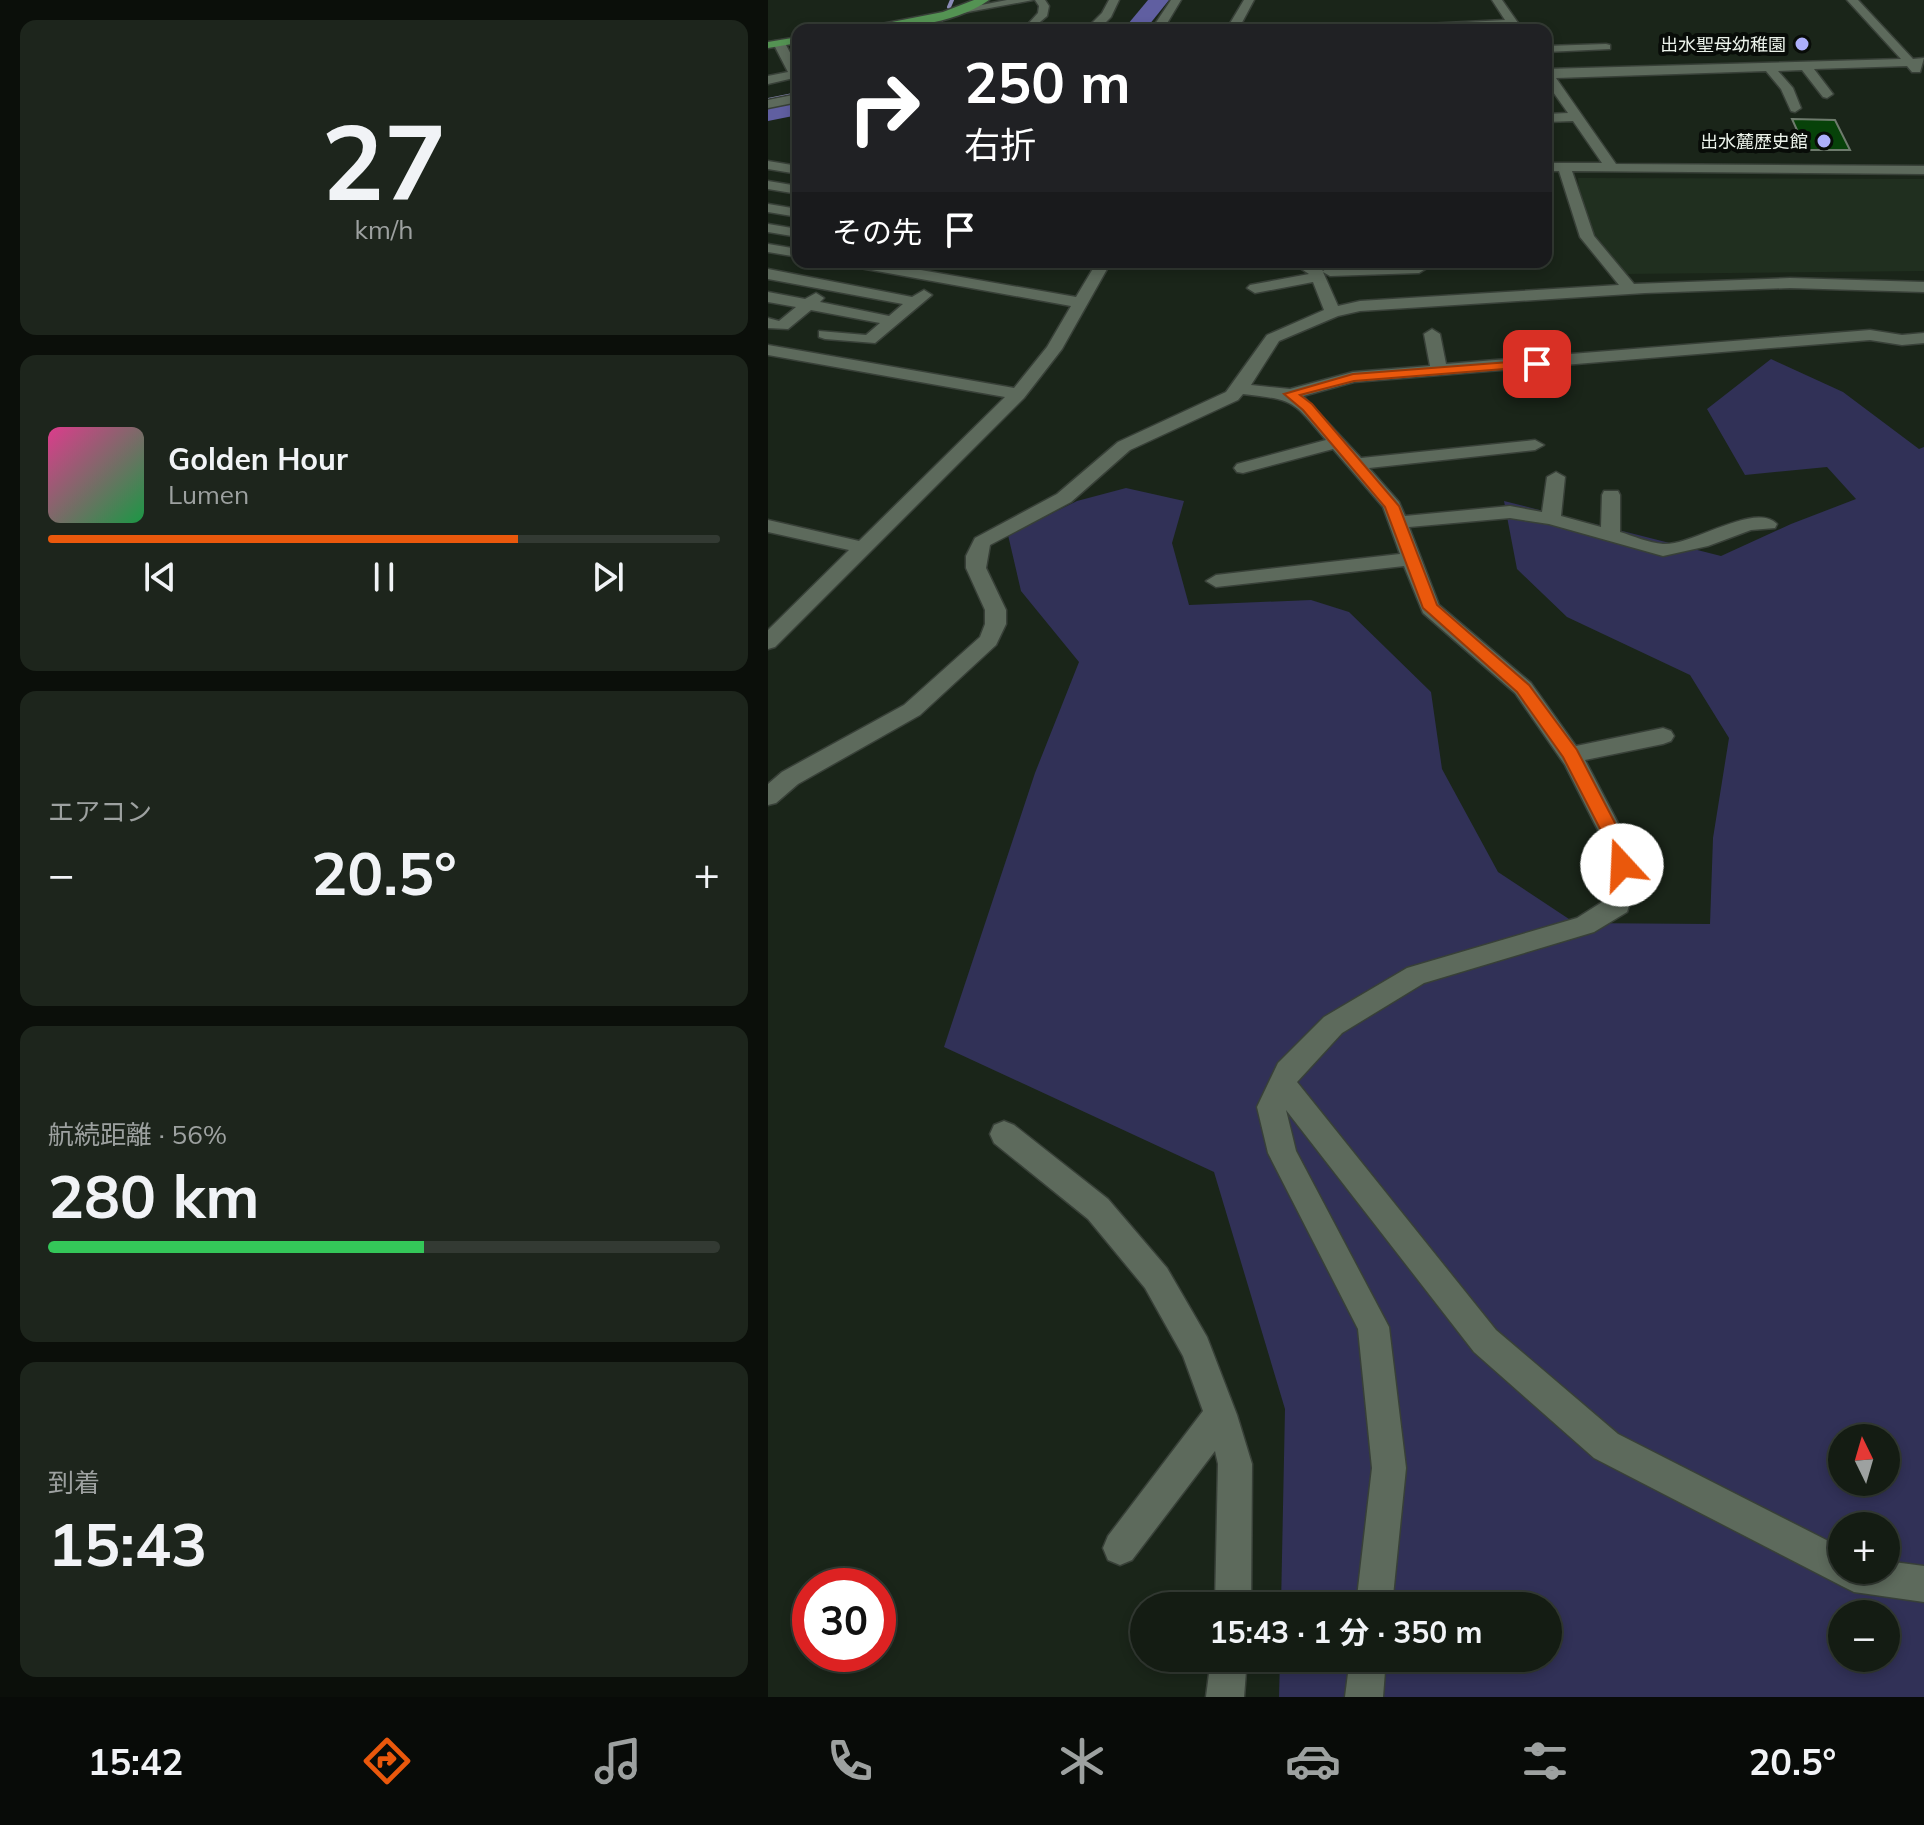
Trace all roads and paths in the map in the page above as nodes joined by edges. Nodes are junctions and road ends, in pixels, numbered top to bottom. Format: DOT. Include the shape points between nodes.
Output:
graph roads {
  1 [pos="984,0"];
  2 [pos="1028,0"];
  3 [pos="1040,0"];
  4 [pos="1114,0"];
  5 [pos="1176,0"];
  6 [pos="1249,0"];
  7 [pos="1497,0"];
  8 [pos="1852,0"];
  9 [pos="960,5"];
  10 [pos="893,24"];
  11 [pos="948,24"];
  12 [pos="1034,24"];
  13 [pos="1097,24"];
  14 [pos="1161,24"];
  15 [pos="1235,24"];
  16 [pos="1513,24"];
  17 [pos="773,44"];
  18 [pos="1606,47"];
  19 [pos="1552,49"];
  20 [pos="1736,50"];
  21 [pos="1910,62"];
  22 [pos="1924,62"];
  23 [pos="1805,66"];
  24 [pos="1769,67"];
  25 [pos="1749,68"];
  26 [pos="792,70"];
  27 [pos="792,75"];
  28 [pos="1552,76"];
  29 [pos="1924,78"];
  30 [pos="768,80"];
  31 [pos="1552,83"];
  32 [pos="1827,94"];
  33 [pos="792,99"];
  34 [pos="768,104"];
  35 [pos="1795,108"];
  36 [pos="1577,117"];
  37 [pos="1552,118"];
  38 [pos="768,165"];
  39 [pos="1611,166"];
  40 [pos="792,169"];
  41 [pos="1552,169"];
  42 [pos="1924,170"];
  43 [pos="1566,174"];
  44 [pos="1552,179"];
  45 [pos="768,185"];
  46 [pos="792,187"];
  47 [pos="783,210"];
  48 [pos="768,221"];
  49 [pos="768,228"];
  50 [pos="792,232"];
  51 [pos="768,248"];
  52 [pos="792,252"];
  53 [pos="849,268"];
  54 [pos="882,268"];
  55 [pos="1101,268"];
  56 [pos="1419,268"];
  57 [pos="768,274"];
  58 [pos="1325,276"];
  59 [pos="944,279"];
  60 [pos="831,286"];
  61 [pos="1924,287"];
  62 [pos="1255,288"];
  63 [pos="1630,289"];
  64 [pos="768,297"];
  65 [pos="916,302"];
  66 [pos="1082,303"];
  67 [pos="808,305"];
  68 [pos="1333,312"];
  69 [pos="893,321"];
  70 [pos="775,324"];
  71 [pos="825,334"];
  72 [pos="1432,334"];
  73 [pos="1924,338"];
  74 [pos="768,350"];
  75 [pos="801,356"];
  76 [pos="1439,372"];
  77 [pos="1241,389"];
  78 [pos="1018,394"];
  79 [pos="1290,394"];
  80 [pos="1338,442"];
  81 [pos="1535,445"];
  82 [pos="1356,464"];
  83 [pos="1243,468"];
  84 [pos="1556,477"];
  85 [pos="1611,495"];
  86 [pos="1551,519"];
  87 [pos="1397,522"];
  88 [pos="1768,524"];
  89 [pos="768,526"];
  90 [pos="1610,535"];
  91 [pos="864,548"];
  92 [pos="1411,559"];
  93 [pos="1216,581"];
  94 [pos="768,642"];
  95 [pos="1663,736"];
  96 [pos="1571,755"];
  97 [pos="768,797"];
  98 [pos="1282,1084"];
  99 [pos="1004,1134"];
  100 [pos="1221,1415"];
  101 [pos="1120,1548"];
  102 [pos="1828,1561"];
  103 [pos="1900,1581"];
  104 [pos="1924,1584"];
  105 [pos="1233,1592"];
  106 [pos="1376,1592"];
  107 [pos="1228,1672"];
  108 [pos="1367,1672"];
  109 [pos="1225,1697"];
  110 [pos="1364,1697"];
  1 -- 9 [label="main road"];
  2 -- 9 [label="street"];
  3 -- 12 [label="street" via="1043,14"];
  4 -- 13 [label="street"];
  5 -- 14 [label="street"];
  6 -- 15 [label="street"];
  7 -- 16 [label="street"];
  8 -- 21 [label="street"];
  9 -- 10 [label="main road" via="946,15"];
  9 -- 11 [label="street"];
  17 -- 26 [label="street"];
  18 -- 19 [label="street"];
  20 -- 25 [label="street"];
  21 -- 22 [label="street"];
  21 -- 23 [label="street"];
  21 -- 29 [label="street"];
  23 -- 24 [label="street"];
  23 -- 32 [label="street"];
  24 -- 25 [label="street"];
  24 -- 35 [label="street"];
  25 -- 28 [label="street"];
  27 -- 30 [label="street"];
  31 -- 36 [label="street"];
  33 -- 34 [label="street"];
  36 -- 37 [label="street"];
  36 -- 39 [label="street"];
  38 -- 40 [label="street"];
  39 -- 42 [label="street"];
  39 -- 43 [label="street"];
  41 -- 43 [label="street"];
  43 -- 44 [label="street"];
  43 -- 63 [label="street" via="1587,237"];
  45 -- 46 [label="street"];
  47 -- 48 [label="street"];
  49 -- 50 [label="street"];
  51 -- 52 [label="street"];
  53 -- 60 [label="street"];
  54 -- 59 [label="street"];
  55 -- 66 [label="street"];
  56 -- 58 [label="street"];
  57 -- 60 [label="street"];
  58 -- 62 [label="street"];
  58 -- 68 [label="street"];
  59 -- 65 [label="street"];
  59 -- 66 [label="street"];
  60 -- 65 [label="street"];
  60 -- 67 [label="street"];
  61 -- 63 [label="street" via="1790,283"];
  63 -- 68 [label="street"];
  64 -- 67 [label="street"];
  65 -- 69 [label="street"];
  66 -- 78 [label="street"];
  67 -- 69 [label="street"];
  67 -- 70 [label="street"];
  68 -- 77 [label="street" via="1273,338"];
  69 -- 71 [label="street" via="869,340"];
  70 -- 71 [label="street"];
  71 -- 75 [label="street"];
  72 -- 76 [label="street"];
  73 -- 76 [label="street" via="1870,335"];
  74 -- 75 [label="street"];
  75 -- 78 [label="street"];
  76 -- 79 [label="street" via="1353,377"];
  77 -- 79 [label="street"];
  77 -- 97 [label="street" via="1124,446 1064,498 982,542 975,570 997,608 997,625 989,640 912,710 790,778"];
  78 -- 91 [label="street"];
  79 -- 80 [label="street"];
  80 -- 82 [label="street"];
  80 -- 83 [label="street"];
  81 -- 82 [label="street"];
  82 -- 87 [label="street" via="1392,506"];
  84 -- 86 [label="street"];
  85 -- 90 [label="street"];
  86 -- 87 [label="street" via="1510,512"];
  86 -- 90 [label="street"];
  87 -- 92 [label="street"];
  88 -- 90 [label="street" via="1751,524 1663,550"];
  89 -- 91 [label="street"];
  91 -- 94 [label="street"];
  92 -- 93 [label="street"];
  92 -- 96 [label="street" via="1430,608 1523,688"];
  95 -- 96 [label="street"];
  96 -- 98 [label="street" via="1619,848 1625,881 1618,905 1585,925 1416,975 1333,1025"];
  98 -- 102 [label="street" via="1485,1341 1606,1446"];
  98 -- 106 [label="street" via="1271,1107 1282,1153 1373,1327 1389,1468"];
  99 -- 100 [label="street" via="1098,1209 1156,1278 1196,1348"];
  100 -- 101 [label="street"];
  100 -- 105 [label="street" via="1235,1464"];
  103 -- 104 [label="street"];
  107 -- 109 [label="street"];
  108 -- 110 [label="street"];
}
